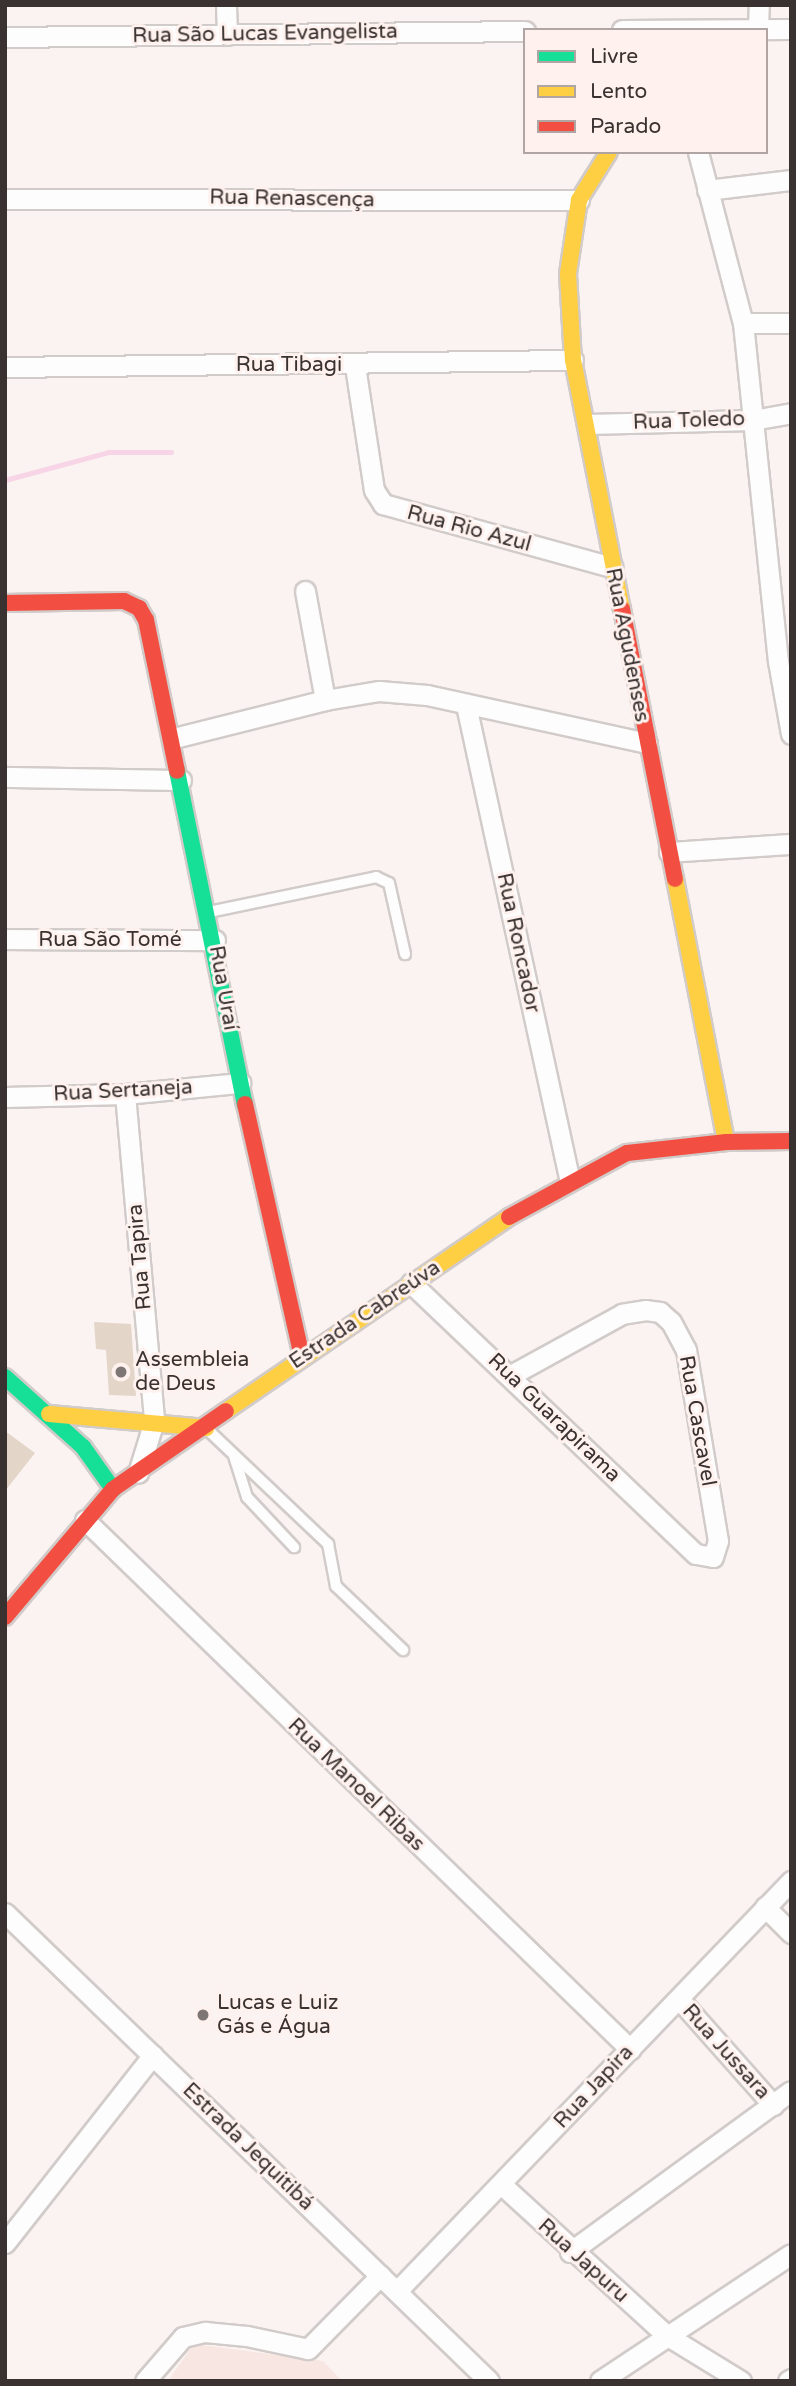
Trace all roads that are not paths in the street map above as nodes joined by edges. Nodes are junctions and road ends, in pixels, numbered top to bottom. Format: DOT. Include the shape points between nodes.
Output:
graph roads {
  1 [pos="226,5"];
  2 [pos="758,5"];
  3 [pos="758,28"];
  4 [pos="768,28"];
  5 [pos="791,29"];
  6 [pos="523,31"];
  7 [pos="227,34"];
  8 [pos="5,37"];
  9 [pos="608,154"];
  10 [pos="698,154"];
  11 [pos="791,180"];
  12 [pos="707,190"];
  13 [pos="5,199"];
  14 [pos="579,200"];
  15 [pos="743,323"];
  16 [pos="791,323"];
  17 [pos="573,360"];
  18 [pos="355,366"];
  19 [pos="5,367"];
  20 [pos="791,413"];
  21 [pos="753,420"];
  22 [pos="587,424"];
  23 [pos="612,567"];
  24 [pos="305,591"];
  25 [pos="5,603"];
  26 [pos="324,700"];
  27 [pos="466,705"];
  28 [pos="791,734"];
  29 [pos="173,738"];
  30 [pos="647,743"];
  31 [pos="5,778"];
  32 [pos="181,780"];
  33 [pos="791,844"];
  34 [pos="669,852"];
  35 [pos="209,912"];
  36 [pos="5,939"];
  37 [pos="215,940"];
  38 [pos="405,954"];
  39 [pos="240,1083"];
  40 [pos="125,1094"];
  41 [pos="5,1097"];
  42 [pos="791,1141"];
  43 [pos="726,1142"];
  44 [pos="570,1181"];
  45 [pos="411,1283"];
  46 [pos="302,1356"];
  47 [pos="511,1375"];
  48 [pos="5,1377"];
  49 [pos="49,1414"];
  50 [pos="154,1420"];
  51 [pos="206,1428"];
  52 [pos="233,1454"];
  53 [pos="138,1473"];
  54 [pos="113,1489"];
  55 [pos="85,1520"];
  56 [pos="294,1547"];
  57 [pos="696,1554"];
  58 [pos="5,1617"];
  59 [pos="403,1650"];
  60 [pos="791,1881"];
  61 [pos="765,1907"];
  62 [pos="6,1917"];
  63 [pos="791,1933"];
  64 [pos="679,1999"];
  65 [pos="630,2049"];
  66 [pos="153,2055"];
  67 [pos="791,2091"];
  68 [pos="773,2105"];
  69 [pos="502,2185"];
  70 [pos="5,2242"];
  71 [pos="569,2252"];
  72 [pos="791,2254"];
  73 [pos="380,2276"];
  74 [pos="397,2291"];
  75 [pos="666,2335"];
  76 [pos="145,2381"];
  77 [pos="489,2381"];
  78 [pos="600,2381"];
  79 [pos="741,2381"];
  1 -- 7 [label="street"];
  2 -- 3 [label="street"];
  4 -- 5 [label="street"];
  6 -- 7 [label="street, Rua São Lucas Evangelista"];
  7 -- 8 [label="street, Rua São Lucas Evangelista"];
  9 -- 14 [label="street, Rua Agudenses"];
  10 -- 12 [label="street"];
  11 -- 12 [label="street"];
  12 -- 15 [label="street"];
  13 -- 14 [label="street, Rua Renascença"];
  14 -- 17 [label="street, Rua Agudenses" via="568,274"];
  15 -- 16 [label="street"];
  15 -- 21 [label="street"];
  17 -- 18 [label="street, Rua Tibagi"];
  17 -- 22 [label="street, Rua Agudenses"];
  18 -- 19 [label="street, Rua Tibagi"];
  18 -- 23 [label="street, Rua Rio Azul" via="374,490 383,504"];
  20 -- 21 [label="street, Rua Toledo"];
  21 -- 22 [label="street, Rua Toledo"];
  21 -- 28 [label="street" via="778,661"];
  22 -- 23 [label="street, Rua Agudenses"];
  23 -- 30 [label="street, Rua Agudenses"];
  24 -- 26 [label="street"];
  25 -- 29 [label="street, Rua Uraí" via="124,601 139,608 146,620"];
  26 -- 27 [label="street" via="379,691 427,695"];
  26 -- 29 [label="street"];
  27 -- 30 [label="street"];
  27 -- 44 [label="street, Rua Roncador"];
  29 -- 32 [label="street, Rua Uraí"];
  30 -- 34 [label="street, Rua Agudenses"];
  31 -- 32 [label="street"];
  32 -- 35 [label="street, Rua Uraí"];
  33 -- 34 [label="street"];
  34 -- 43 [label="street, Rua Agudenses"];
  35 -- 37 [label="street, Rua Uraí"];
  35 -- 38 [label="lane" via="376,877 389,883"];
  36 -- 37 [label="street, Rua São Tomé"];
  37 -- 39 [label="street, Rua Uraí"];
  39 -- 40 [label="street, Rua Sertaneja"];
  39 -- 46 [label="street, Rua Uraí"];
  40 -- 41 [label="street, Rua Sertaneja"];
  40 -- 50 [label="street, Rua Tapira"];
  42 -- 43 [label="street, Estrada Cabreúva"];
  43 -- 44 [label="street, Estrada Cabreúva" via="627,1153"];
  44 -- 45 [label="street, Estrada Cabreúva"];
  45 -- 46 [label="street, Estrada Cabreúva"];
  45 -- 47 [label="street, Rua Guarapirama"];
  46 -- 51 [label="street, Estrada Cabreúva"];
  47 -- 57 [label="street, Rua Guarapirama"];
  47 -- 57 [label="street, Rua Cascavel" via="622,1314 660,1312 671,1322 686,1350 718,1541 713,1557"];
  48 -- 49 [label="street"];
  49 -- 50 [label="street"];
  49 -- 54 [label="street" via="83,1447"];
  50 -- 51 [label="street"];
  50 -- 53 [label="street"];
  51 -- 52 [label="lane"];
  51 -- 53 [label="street, Estrada Cabreúva"];
  52 -- 56 [label="lane" via="247,1497"];
  52 -- 59 [label="lane" via="328,1544 336,1586"];
  53 -- 54 [label="street, Estrada Cabreúva"];
  54 -- 55 [label="street, Estrada Cabreúva"];
  55 -- 58 [label="street, Estrada Cabreúva"];
  55 -- 65 [label="street, Rua Manoel Ribas"];
  60 -- 61 [label="street, Rua Japira"];
  61 -- 63 [label="street"];
  61 -- 64 [label="street, Rua Japira"];
  62 -- 66 [label="street, Estrada Jequitibá"];
  64 -- 65 [label="street, Rua Japira"];
  64 -- 68 [label="street, Rua Jussara"];
  65 -- 69 [label="street, Rua Japira"];
  66 -- 70 [label="street"];
  66 -- 73 [label="street, Estrada Jequitibá"];
  67 -- 68 [label="street"];
  68 -- 71 [label="street"];
  69 -- 71 [label="street, Rua Japuru"];
  69 -- 74 [label="street, Rua Japira"];
  71 -- 75 [label="street, Rua Japuru"];
  72 -- 75 [label="street"];
  73 -- 74 [label="street, Estrada Jequitibá"];
  73 -- 76 [label="street" via="308,2349 205,2332 183,2337"];
  74 -- 77 [label="street, Estrada Jequitibá"];
  75 -- 78 [label="street"];
  75 -- 79 [label="street, Rua Japuru"];
}
